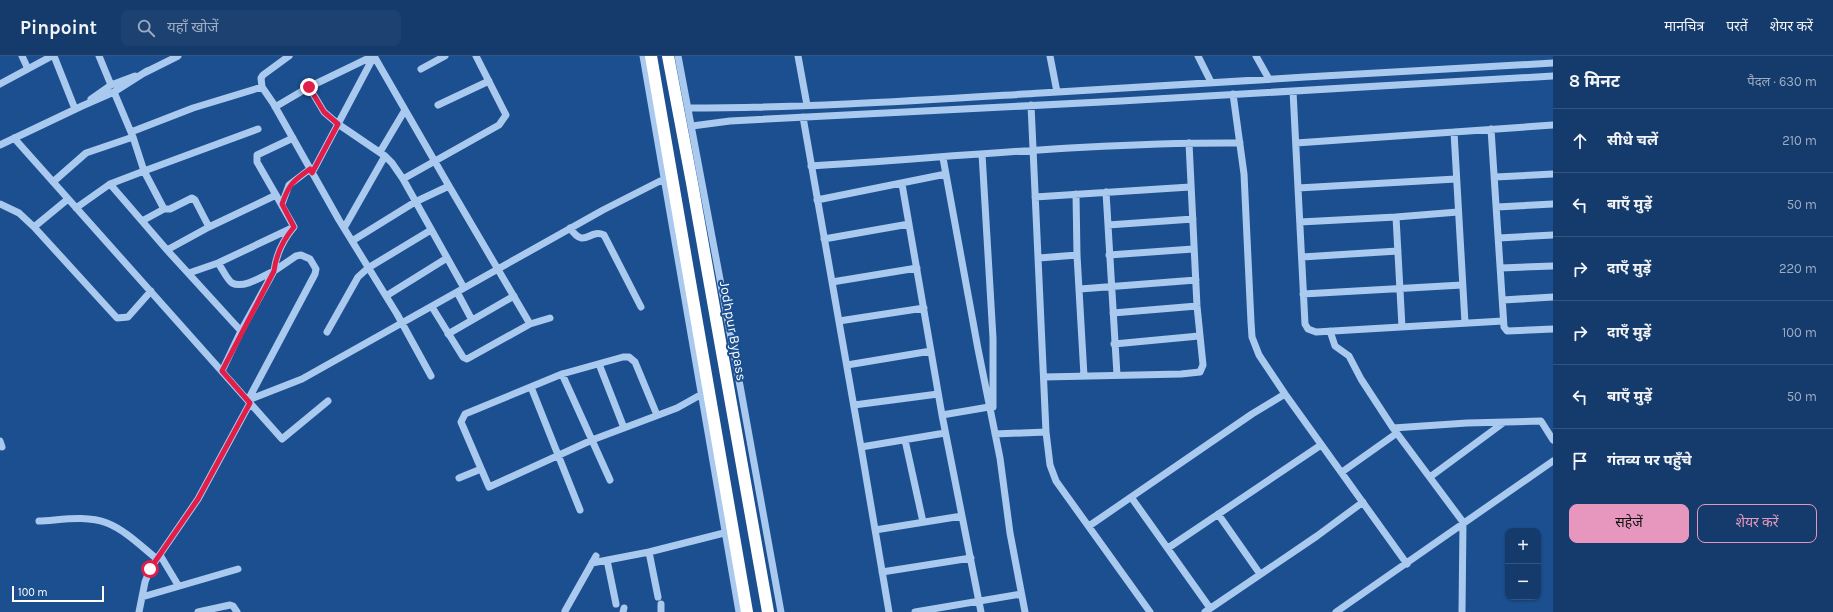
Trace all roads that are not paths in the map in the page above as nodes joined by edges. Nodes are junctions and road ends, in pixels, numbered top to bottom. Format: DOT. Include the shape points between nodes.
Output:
graph roads {
  1 [pos="22,56"];
  2 [pos="53,56"];
  3 [pos="99,56"];
  4 [pos="178,56"];
  5 [pos="289,56"];
  6 [pos="373,56"];
  7 [pos="445,56"];
  8 [pos="476,56"];
  9 [pos="643,56"];
  10 [pos="651,56"];
  11 [pos="668,56"];
  12 [pos="678,56"];
  13 [pos="798,56"];
  14 [pos="1050,56"];
  15 [pos="1198,56"];
  16 [pos="1256,56"];
  17 [pos="1553,63"];
  18 [pos="28,69"];
  19 [pos="421,69"];
  20 [pos="148,71"];
  21 [pos="1553,76"];
  22 [pos="1269,79"];
  23 [pos="489,81"];
  24 [pos="1211,82"];
  25 [pos="0,84"];
  26 [pos="111,85"];
  27 [pos="262,87"];
  28 [pos="309,87"];
  29 [pos="1293,91"];
  30 [pos="114,92"];
  31 [pos="1057,92"];
  32 [pos="1233,94"];
  33 [pos="438,105"];
  34 [pos="807,105"];
  35 [pos="1031,105"];
  36 [pos="78,107"];
  37 [pos="275,107"];
  38 [pos="689,108"];
  39 [pos="405,110"];
  40 [pos="803,117"];
  41 [pos="338,124"];
  42 [pos="1553,125"];
  43 [pos="692,126"];
  44 [pos="258,129"];
  45 [pos="1491,130"];
  46 [pos="1454,132"];
  47 [pos="132,134"];
  48 [pos="14,138"];
  49 [pos="293,138"];
  50 [pos="1188,143"];
  51 [pos="1240,143"];
  52 [pos="1296,143"];
  53 [pos="0,145"];
  54 [pos="1034,151"];
  55 [pos="383,154"];
  56 [pos="982,154"];
  57 [pos="943,158"];
  58 [pos="435,160"];
  59 [pos="811,166"];
  60 [pos="144,171"];
  61 [pos="311,171"];
  62 [pos="946,174"];
  63 [pos="1553,174"];
  64 [pos="1495,177"];
  65 [pos="666,178"];
  66 [pos="403,179"];
  67 [pos="1456,179"];
  68 [pos="53,182"];
  69 [pos="110,184"];
  70 [pos="902,184"];
  71 [pos="449,186"];
  72 [pos="1190,187"];
  73 [pos="1298,188"];
  74 [pos="1106,192"];
  75 [pos="1076,194"];
  76 [pos="276,195"];
  77 [pos="1035,197"];
  78 [pos="68,199"];
  79 [pos="817,200"];
  80 [pos="415,202"];
  81 [pos="0,204"];
  82 [pos="282,204"];
  83 [pos="1553,204"];
  84 [pos="1497,207"];
  85 [pos="76,208"];
  86 [pos="164,209"];
  87 [pos="1458,212"];
  88 [pos="1396,217"];
  89 [pos="1192,219"];
  90 [pos="142,221"];
  91 [pos="1300,222"];
  92 [pos="909,224"];
  93 [pos="1108,225"];
  94 [pos="34,227"];
  95 [pos="209,227"];
  96 [pos="294,227"];
  97 [pos="344,228"];
  98 [pos="570,228"];
  99 [pos="431,230"];
  100 [pos="1553,235"];
  101 [pos="1499,238"];
  102 [pos="824,239"];
  103 [pos="352,241"];
  104 [pos="1194,249"];
  105 [pos="167,250"];
  106 [pos="1398,251"];
  107 [pos="1077,255"];
  108 [pos="1109,255"];
  109 [pos="1302,257"];
  110 [pos="447,258"];
  111 [pos="1039,258"];
  112 [pos="218,263"];
  113 [pos="1553,266"];
  114 [pos="368,268"];
  115 [pos="917,268"];
  116 [pos="1501,268"];
  117 [pos="498,269"];
  118 [pos="274,271"];
  119 [pos="189,273"];
  120 [pos="1196,280"];
  121 [pos="832,282"];
  122 [pos="1462,285"];
  123 [pos="1111,286"];
  124 [pos="464,288"];
  125 [pos="1080,289"];
  126 [pos="1400,289"];
  127 [pos="151,291"];
  128 [pos="457,292"];
  129 [pos="1303,294"];
  130 [pos="386,296"];
  131 [pos="514,296"];
  132 [pos="1553,297"];
  133 [pos="1503,300"];
  134 [pos="1197,306"];
  135 [pos="432,307"];
  136 [pos="641,307"];
  137 [pos="924,308"];
  138 [pos="1113,313"];
  139 [pos="550,318"];
  140 [pos="472,320"];
  141 [pos="839,321"];
  142 [pos="1504,321"];
  143 [pos="402,323"];
  144 [pos="1465,323"];
  145 [pos="530,324"];
  146 [pos="1402,327"];
  147 [pos="1553,329"];
  148 [pos="241,331"];
  149 [pos="1330,331"];
  150 [pos="327,332"];
  151 [pos="448,334"];
  152 [pos="1199,336"];
  153 [pos="1114,344"];
  154 [pos="931,351"];
  155 [pos="599,364"];
  156 [pos="847,365"];
  157 [pos="222,371"];
  158 [pos="562,374"];
  159 [pos="1117,375"];
  160 [pos="431,376"];
  161 [pos="1084,376"];
  162 [pos="1044,377"];
  163 [pos="531,387"];
  164 [pos="702,394"];
  165 [pos="938,394"];
  166 [pos="1285,394"];
  167 [pos="328,400"];
  168 [pos="249,401"];
  169 [pos="854,405"];
  170 [pos="990,407"];
  171 [pos="657,415"];
  172 [pos="942,415"];
  173 [pos="992,421"];
  174 [pos="1503,423"];
  175 [pos="624,428"];
  176 [pos="1395,431"];
  177 [pos="1046,432"];
  178 [pos="945,433"];
  179 [pos="995,434"];
  180 [pos="592,440"];
  181 [pos="905,440"];
  182 [pos="1553,440"];
  183 [pos="1321,445"];
  184 [pos="861,447"];
  185 [pos="559,456"];
  186 [pos="1553,461"];
  187 [pos="481,469"];
  188 [pos="1342,472"];
  189 [pos="1430,477"];
  190 [pos="459,478"];
  191 [pos="610,480"];
  192 [pos="1131,497"];
  193 [pos="1363,502"];
  194 [pos="580,510"];
  195 [pos="1218,514"];
  196 [pos="962,516"];
  197 [pos="40,521"];
  198 [pos="923,522"];
  199 [pos="1463,522"];
  200 [pos="1089,526"];
  201 [pos="875,530"];
  202 [pos="724,533"];
  203 [pos="1168,548"];
  204 [pos="649,552"];
  205 [pos="158,557"];
  206 [pos="971,558"];
  207 [pos="607,560"];
  208 [pos="1407,564"];
  209 [pos="238,569"];
  210 [pos="882,572"];
  211 [pos="1260,574"];
  212 [pos="178,585"];
  213 [pos="1021,594"];
  214 [pos="142,597"];
  215 [pos="979,601"];
  216 [pos="616,604"];
  217 [pos="1207,610"];
  218 [pos="565,611"];
  219 [pos="139,612"];
  220 [pos="202,612"];
  221 [pos="236,612"];
  222 [pos="661,612"];
  223 [pos="739,612"];
  224 [pos="747,612"];
  225 [pos="768,612"];
  226 [pos="781,612"];
  227 [pos="889,612"];
  228 [pos="915,612"];
  229 [pos="981,612"];
  230 [pos="1024,612"];
  231 [pos="1150,612"];
  232 [pos="1336,612"];
  233 [pos="1462,612"];
  1 -- 18 [label="street"];
  2 -- 18 [label="street"];
  2 -- 36 [label="street"];
  3 -- 26 [label="street"];
  4 -- 20 [label="street"];
  5 -- 27 [label="street" via="263,75"];
  6 -- 28 [label="street"];
  6 -- 39 [label="street"];
  6 -- 41 [label="street"];
  7 -- 19 [label="street"];
  8 -- 23 [label="street"];
  9 -- 65 [label="street"];
  10 -- 224 [label="highway"];
  11 -- 225 [label="highway, Jodhpur Bypass"];
  12 -- 38 [label="street"];
  13 -- 34 [label="street"];
  14 -- 31 [label="street"];
  15 -- 24 [label="street"];
  16 -- 22 [label="street"];
  17 -- 22 [label="street"];
  18 -- 25 [label="street"];
  20 -- 26 [label="street"];
  20 -- 30 [label="street"];
  21 -- 29 [label="street"];
  22 -- 24 [label="street"];
  23 -- 33 [label="street"];
  23 -- 58 [label="street" via="506,115 505,118 499,124"];
  24 -- 31 [label="street"];
  26 -- 36 [label="street"];
  27 -- 37 [label="street"];
  27 -- 47 [label="street" via="193,108"];
  28 -- 37 [label="street"];
  28 -- 41 [label="street" via="324,112"];
  29 -- 32 [label="street"];
  29 -- 52 [label="street"];
  30 -- 36 [label="street"];
  30 -- 47 [label="street"];
  31 -- 34 [label="street"];
  32 -- 35 [label="street"];
  32 -- 51 [label="street"];
  34 -- 38 [label="street"];
  35 -- 40 [label="street"];
  35 -- 54 [label="street"];
  36 -- 48 [label="street"];
  37 -- 49 [label="street"];
  38 -- 43 [label="street"];
  39 -- 55 [label="street"];
  39 -- 58 [label="street"];
  40 -- 43 [label="street"];
  40 -- 59 [label="street"];
  41 -- 55 [label="street"];
  41 -- 61 [label="street"];
  42 -- 45 [label="street"];
  43 -- 226 [label="street"];
  44 -- 60 [label="street"];
  45 -- 46 [label="street"];
  45 -- 64 [label="street"];
  46 -- 52 [label="street"];
  46 -- 67 [label="street"];
  47 -- 60 [label="street"];
  47 -- 68 [label="street" via="86,153"];
  48 -- 53 [label="street"];
  48 -- 68 [label="street"];
  49 -- 61 [label="street"];
  49 -- 76 [label="street" via="256,157"];
  50 -- 51 [label="street"];
  50 -- 54 [label="street"];
  50 -- 72 [label="street"];
  51 -- 166 [label="street" via="1244,174 1252,337 1259,355"];
  52 -- 73 [label="street"];
  54 -- 56 [label="street"];
  54 -- 77 [label="street"];
  55 -- 66 [label="street"];
  55 -- 97 [label="street"];
  56 -- 57 [label="street"];
  56 -- 173 [label="street" via="993,338"];
  57 -- 59 [label="street"];
  57 -- 62 [label="street"];
  58 -- 66 [label="street"];
  58 -- 71 [label="street"];
  59 -- 79 [label="street"];
  60 -- 69 [label="street"];
  60 -- 86 [label="street"];
  61 -- 82 [label="street" via="289,185"];
  61 -- 97 [label="street"];
  62 -- 70 [label="street"];
  62 -- 170 [label="street"];
  63 -- 64 [label="street"];
  64 -- 84 [label="street"];
  65 -- 98 [label="street"];
  65 -- 164 [label="street"];
  66 -- 80 [label="street"];
  67 -- 73 [label="street"];
  67 -- 87 [label="street"];
  68 -- 78 [label="street"];
  69 -- 85 [label="street"];
  69 -- 90 [label="street"];
  70 -- 79 [label="street"];
  70 -- 92 [label="street"];
  71 -- 80 [label="street"];
  71 -- 117 [label="street"];
  72 -- 74 [label="street"];
  72 -- 89 [label="street"];
  73 -- 91 [label="street"];
  74 -- 75 [label="street"];
  74 -- 93 [label="street"];
  75 -- 77 [label="street"];
  75 -- 107 [label="street"];
  76 -- 82 [label="street"];
  76 -- 95 [label="street"];
  77 -- 111 [label="street"];
  78 -- 85 [label="street"];
  78 -- 94 [label="street"];
  79 -- 102 [label="street"];
  80 -- 99 [label="street"];
  80 -- 103 [label="street"];
  81 -- 94 [label="street" via="19,213"];
  82 -- 96 [label="street"];
  83 -- 84 [label="street"];
  84 -- 101 [label="street"];
  85 -- 127 [label="street"];
  86 -- 90 [label="street"];
  86 -- 95 [label="street" via="170,209 192,198"];
  87 -- 88 [label="street"];
  87 -- 122 [label="street"];
  88 -- 91 [label="street"];
  88 -- 106 [label="street"];
  89 -- 93 [label="street"];
  89 -- 104 [label="street"];
  90 -- 105 [label="street"];
  91 -- 109 [label="street"];
  92 -- 102 [label="street"];
  92 -- 115 [label="street"];
  93 -- 108 [label="street"];
  94 -- 127 [label="street" via="117,318 128,317"];
  95 -- 105 [label="street"];
  96 -- 112 [label="street"];
  96 -- 118 [label="street" via="283,242"];
  97 -- 103 [label="street"];
  98 -- 117 [label="street"];
  98 -- 136 [label="street" via="582,239 604,234"];
  99 -- 110 [label="street"];
  99 -- 114 [label="street"];
  100 -- 101 [label="street"];
  101 -- 116 [label="street"];
  102 -- 121 [label="street"];
  103 -- 114 [label="street"];
  104 -- 108 [label="street"];
  104 -- 120 [label="street"];
  105 -- 119 [label="street"];
  106 -- 109 [label="street"];
  106 -- 126 [label="street"];
  107 -- 111 [label="street"];
  107 -- 125 [label="street"];
  108 -- 123 [label="street"];
  109 -- 129 [label="street"];
  110 -- 124 [label="street"];
  110 -- 130 [label="street"];
  111 -- 162 [label="street"];
  112 -- 118 [label="street" via="231,282 238,285"];
  112 -- 119 [label="street"];
  113 -- 116 [label="street"];
  114 -- 130 [label="street"];
  114 -- 150 [label="street" via="352,286"];
  115 -- 121 [label="street"];
  115 -- 137 [label="street"];
  116 -- 133 [label="street"];
  117 -- 124 [label="street"];
  117 -- 131 [label="street"];
  118 -- 148 [label="street"];
  118 -- 168 [label="street" via="301,255 310,259 316,269"];
  119 -- 148 [label="street"];
  120 -- 123 [label="street"];
  120 -- 134 [label="street"];
  121 -- 141 [label="street"];
  122 -- 126 [label="street"];
  122 -- 144 [label="street"];
  123 -- 125 [label="street"];
  123 -- 138 [label="street"];
  124 -- 128 [label="street"];
  125 -- 161 [label="street"];
  126 -- 129 [label="street"];
  126 -- 146 [label="street"];
  127 -- 157 [label="street"];
  128 -- 135 [label="street"];
  128 -- 140 [label="street"];
  129 -- 149 [label="street" via="1305,324 1308,329 1316,332"];
  130 -- 143 [label="street"];
  131 -- 140 [label="street"];
  131 -- 145 [label="street"];
  132 -- 133 [label="street"];
  133 -- 142 [label="street"];
  134 -- 138 [label="street"];
  134 -- 152 [label="street"];
  135 -- 143 [label="street"];
  135 -- 151 [label="street"];
  137 -- 141 [label="street"];
  137 -- 154 [label="street"];
  138 -- 153 [label="street"];
  139 -- 145 [label="street"];
  140 -- 151 [label="street"];
  141 -- 156 [label="street"];
  142 -- 144 [label="street"];
  142 -- 147 [label="street" via="1505,330 1508,331"];
  143 -- 160 [label="street"];
  143 -- 168 [label="street" via="302,379"];
  144 -- 146 [label="street"];
  145 -- 151 [label="street" via="467,359"];
  146 -- 149 [label="street"];
  148 -- 157 [label="street"];
  149 -- 176 [label="street" via="1335,346 1349,356"];
  152 -- 153 [label="street"];
  152 -- 159 [label="street" via="1203,365 1200,372"];
  153 -- 159 [label="street"];
  154 -- 156 [label="street"];
  154 -- 165 [label="street"];
  155 -- 158 [label="street"];
  155 -- 171 [label="street" via="623,357 634,359"];
  155 -- 175 [label="street"];
  156 -- 169 [label="street"];
  157 -- 168 [label="street"];
  158 -- 163 [label="street"];
  158 -- 180 [label="street"];
  159 -- 161 [label="street"];
  161 -- 162 [label="street"];
  162 -- 177 [label="street"];
  163 -- 185 [label="street"];
  163 -- 187 [label="street" via="462,417 462,426"];
  164 -- 171 [label="street" via="677,408"];
  164 -- 202 [label="street"];
  165 -- 169 [label="street"];
  165 -- 172 [label="street"];
  166 -- 183 [label="street"];
  166 -- 192 [label="street"];
  167 -- 168 [label="street" via="282,439"];
  168 -- 205 [label="street" via="198,499"];
  169 -- 184 [label="street"];
  170 -- 172 [label="street"];
  170 -- 173 [label="street"];
  171 -- 175 [label="street"];
  172 -- 178 [label="street"];
  173 -- 179 [label="street"];
  174 -- 176 [label="street" via="1467,423"];
  174 -- 182 [label="street" via="1541,421"];
  174 -- 189 [label="street"];
  175 -- 180 [label="street"];
  176 -- 188 [label="street"];
  176 -- 189 [label="street"];
  177 -- 179 [label="street"];
  177 -- 200 [label="street" via="1050,465 1056,480"];
  178 -- 181 [label="street"];
  178 -- 196 [label="street"];
  179 -- 213 [label="street"];
  180 -- 185 [label="street"];
  180 -- 191 [label="street"];
  181 -- 184 [label="street"];
  181 -- 198 [label="street"];
  183 -- 188 [label="street"];
  183 -- 195 [label="street"];
  184 -- 201 [label="street"];
  185 -- 187 [label="street" via="489,487"];
  185 -- 194 [label="street"];
  186 -- 199 [label="street"];
  187 -- 190 [label="street"];
  188 -- 193 [label="street"];
  189 -- 199 [label="street"];
  192 -- 200 [label="street"];
  192 -- 203 [label="street"];
  193 -- 208 [label="street"];
  193 -- 211 [label="street"];
  195 -- 203 [label="street"];
  195 -- 211 [label="street"];
  196 -- 198 [label="street"];
  196 -- 206 [label="street"];
  197 -- 205 [label="street" via="85,519 107,523"];
  198 -- 201 [label="street"];
  199 -- 208 [label="street"];
  199 -- 233 [label="street"];
  200 -- 231 [label="street"];
  201 -- 210 [label="street"];
  202 -- 204 [label="street"];
  202 -- 223 [label="street"];
  203 -- 217 [label="street"];
  204 -- 207 [label="street"];
  204 -- 222 [label="street"];
  205 -- 212 [label="street"];
  205 -- 214 [label="street" via="150,569"];
  206 -- 210 [label="street"];
  206 -- 215 [label="street"];
  207 -- 216 [label="street"];
  207 -- 218 [label="street" via="594,560"];
  208 -- 232 [label="street"];
  209 -- 212 [label="street"];
  210 -- 227 [label="street"];
  211 -- 217 [label="street"];
  212 -- 214 [label="street"];
  213 -- 215 [label="street"];
  213 -- 230 [label="street"];
  214 -- 219 [label="street"];
  215 -- 228 [label="street"];
  215 -- 229 [label="street"];
  220 -- 221 [label="street" via="230,605"];
}
